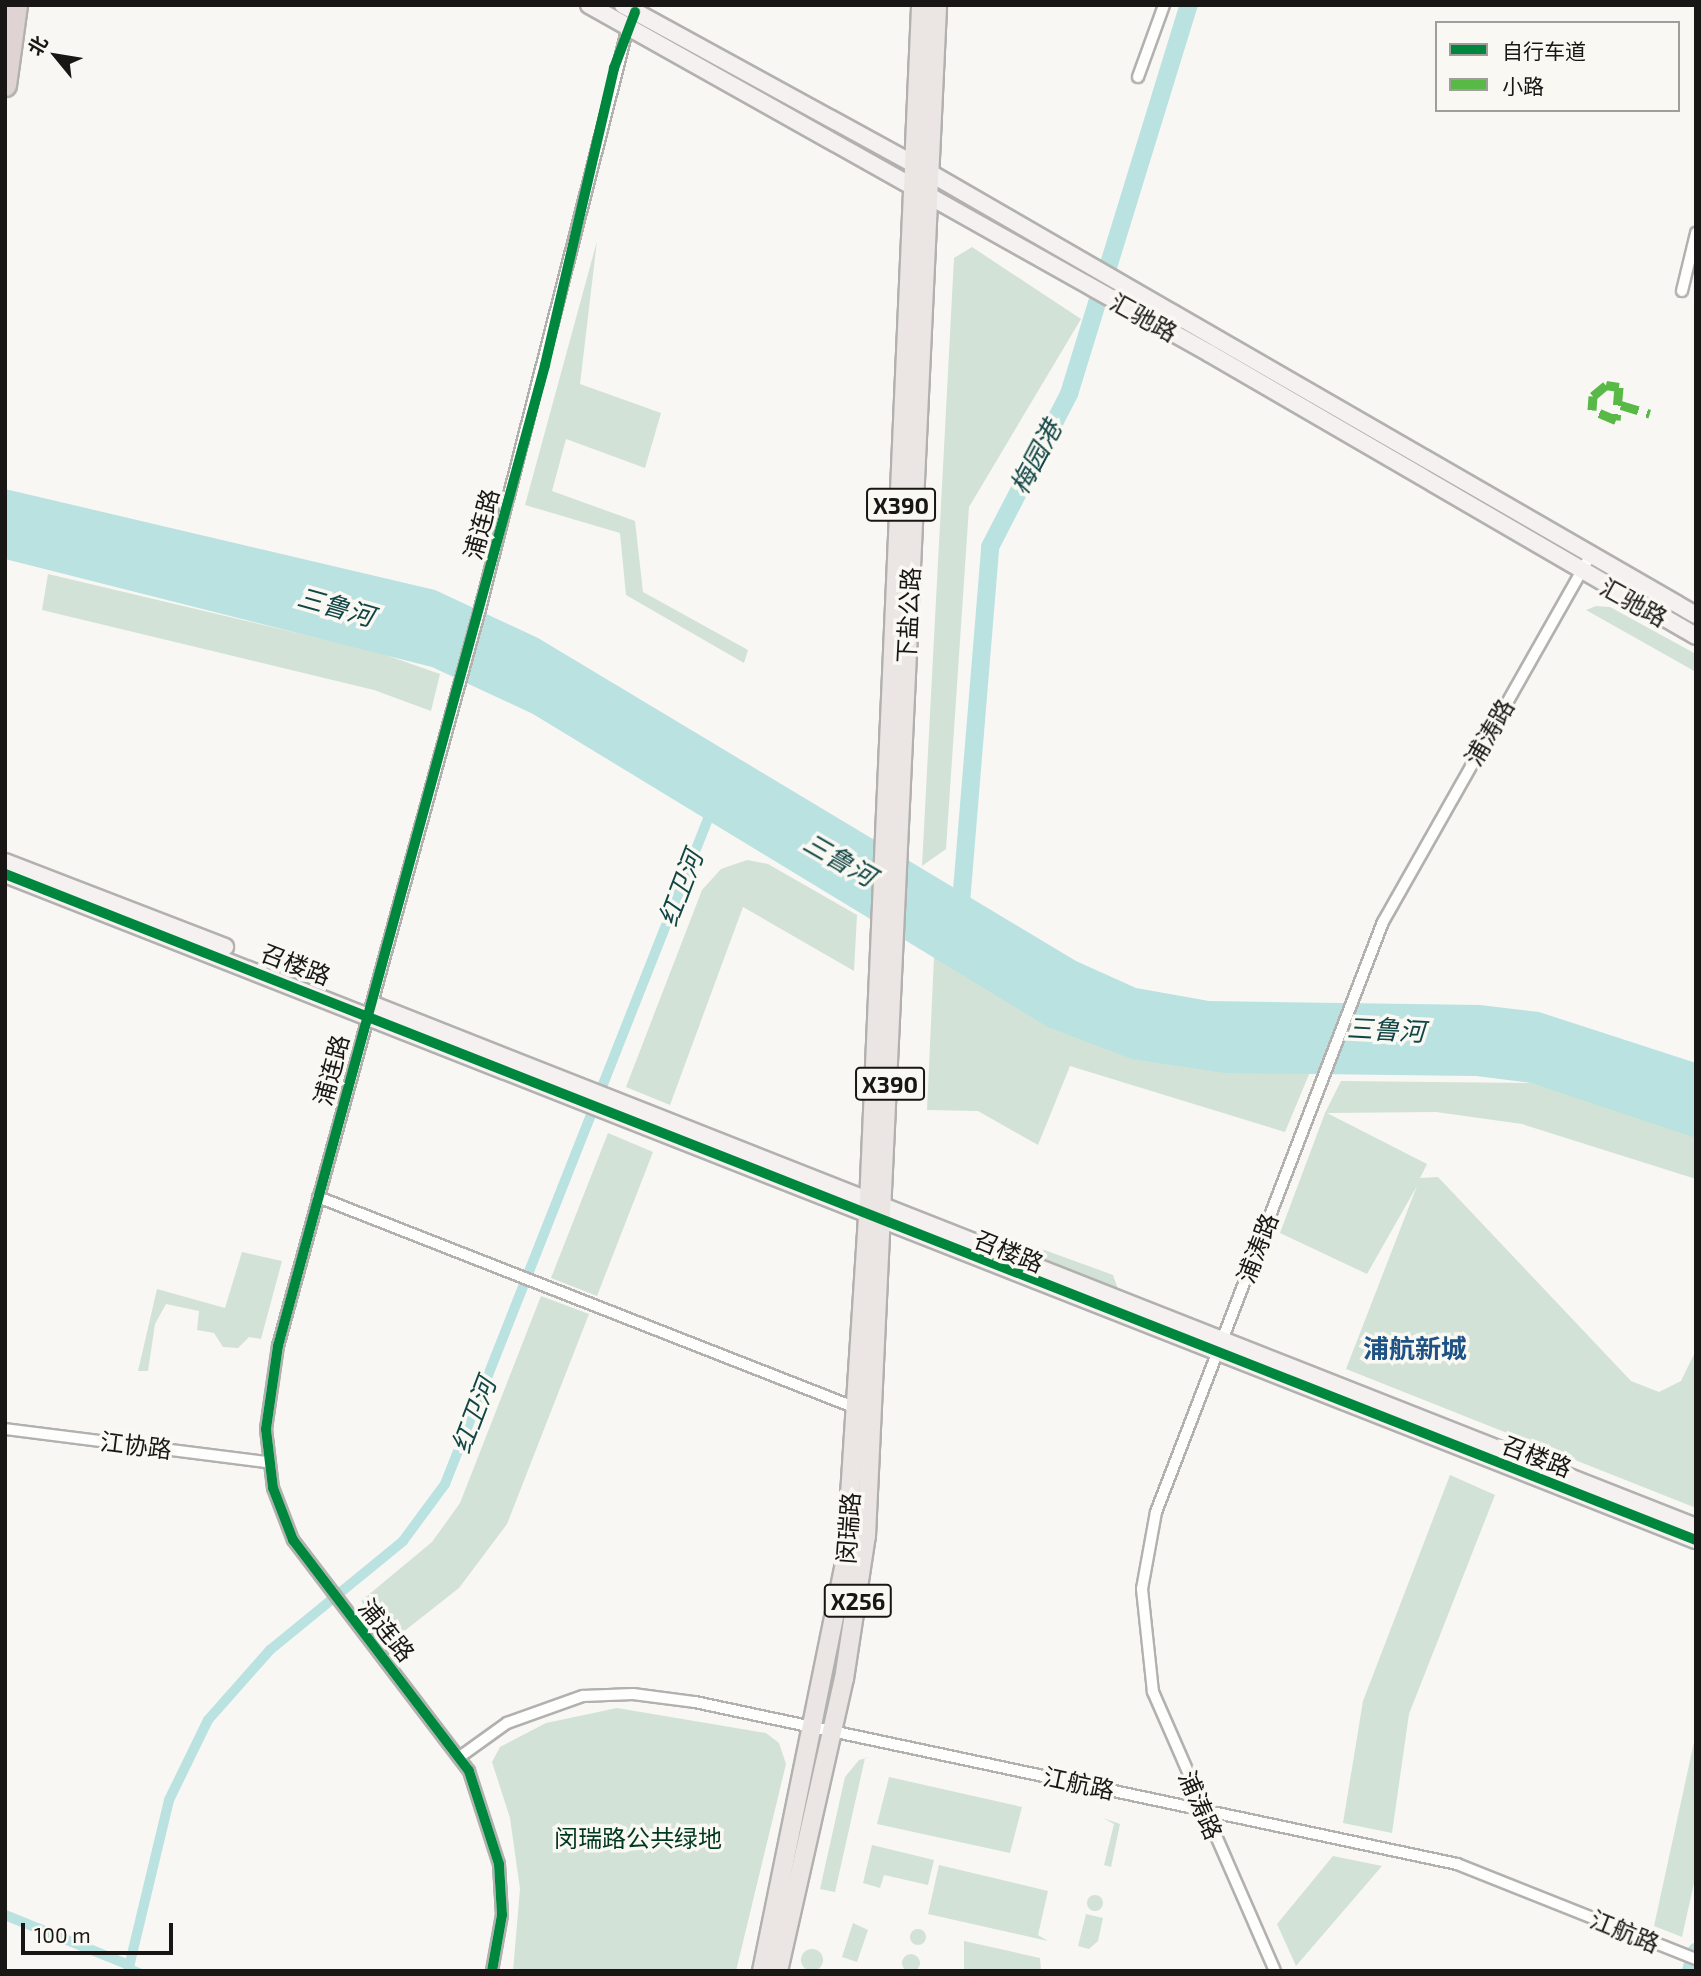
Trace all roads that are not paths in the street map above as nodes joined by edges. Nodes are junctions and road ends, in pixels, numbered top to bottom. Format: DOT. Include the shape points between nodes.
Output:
graph roads {
  1 [pos="16,5"];
  2 [pos="589,5"];
  3 [pos="921,5"];
  4 [pos="937,5"];
  5 [pos="1164,5"];
  6 [pos="629,9"];
  7 [pos="627,27"];
  8 [pos="1138,76"];
  9 [pos="5,85"];
  10 [pos="923,169"];
  11 [pos="912,190"];
  12 [pos="929,199"];
  13 [pos="1696,233"];
  14 [pos="1682,291"];
  15 [pos="1115,292"];
  16 [pos="1590,556"];
  17 [pos="1581,573"];
  18 [pos="1696,615"];
  19 [pos="1696,636"];
  20 [pos="891,849"];
  21 [pos="5,862"];
  22 [pos="5,874"];
  23 [pos="370,1009"];
  24 [pos="318,1197"];
  25 [pos="876,1213"];
  26 [pos="1217,1349"];
  27 [pos="856,1408"];
  28 [pos="5,1429"];
  29 [pos="267,1462"];
  30 [pos="1696,1527"];
  31 [pos="1696,1540"];
  32 [pos="824,1729"];
  33 [pos="461,1756"];
  34 [pos="1202,1810"];
  35 [pos="1696,1959"];
  36 [pos="492,1971"];
  37 [pos="762,1971"];
  38 [pos="778,1971"];
  39 [pos="1275,1971"];
  1 -- 9 [label="highway"];
  2 -- 7 [label="street, 汇驰路"];
  3 -- 10 [label="main road, 下盐公路 / X390"];
  4 -- 10 [label="main road, 下盐公路 / X390"];
  5 -- 8 [label="street"];
  6 -- 7 [label="street, 浦连路"];
  6 -- 10 [label="street, 汇驰路"];
  7 -- 11 [label="street, 汇驰路"];
  7 -- 23 [label="street, 浦连路" via="480,609"];
  10 -- 11 [label="main road, 下盐公路 / X390"];
  10 -- 12 [label="main road, 下盐公路 / X390"];
  10 -- 15 [label="street, 汇驰路" via="1094,271"];
  11 -- 12 [label="street, 汇驰路"];
  11 -- 20 [label="main road, 下盐公路 / X390"];
  12 -- 15 [label="street, 汇驰路" via="1088,286"];
  12 -- 20 [label="main road, 下盐公路 / X390"];
  13 -- 14 [label="street"];
  15 -- 16 [label="street, 汇驰路"];
  15 -- 17 [label="street, 汇驰路"];
  16 -- 17 [label="street, 浦涛路"];
  16 -- 18 [label="street, 汇驰路"];
  17 -- 19 [label="street, 汇驰路"];
  17 -- 26 [label="street, 浦涛路" via="1401,886"];
  20 -- 25 [label="main road, 下盐公路 / X390"];
  21 -- 23 [label="street, 召楼路"];
  22 -- 23 [label="street, 召楼路"];
  23 -- 24 [label="street, 浦连路"];
  23 -- 25 [label="street, 召楼路"];
  24 -- 27 [label="street"];
  24 -- 29 [label="street, 浦连路" via="272,1380"];
  25 -- 26 [label="street, 召楼路"];
  25 -- 27 [label="main road, 闵瑞路 / X256"];
  25 -- 32 [label="main road, 闵瑞路 / X256" via="866,1536"];
  26 -- 30 [label="street, 召楼路"];
  26 -- 31 [label="street, 召楼路"];
  26 -- 34 [label="street, 浦涛路" via="1156,1512 1142,1589 1153,1692"];
  27 -- 32 [label="main road, 闵瑞路 / X256" via="846,1557"];
  28 -- 29 [label="street, 江协路"];
  29 -- 33 [label="street, 浦连路" via="282,1516 319,1578"];
  32 -- 33 [label="street, 江航路" via="695,1702 613,1693 534,1710"];
  32 -- 34 [label="street, 江航路"];
  32 -- 37 [label="main road, 闵瑞路 / X256"];
  32 -- 38 [label="main road, 闵瑞路 / X256"];
  33 -- 36 [label="street, 浦连路" via="499,1864 502,1915"];
  34 -- 35 [label="street, 江航路" via="1457,1864"];
  34 -- 39 [label="street, 浦涛路"];
}
